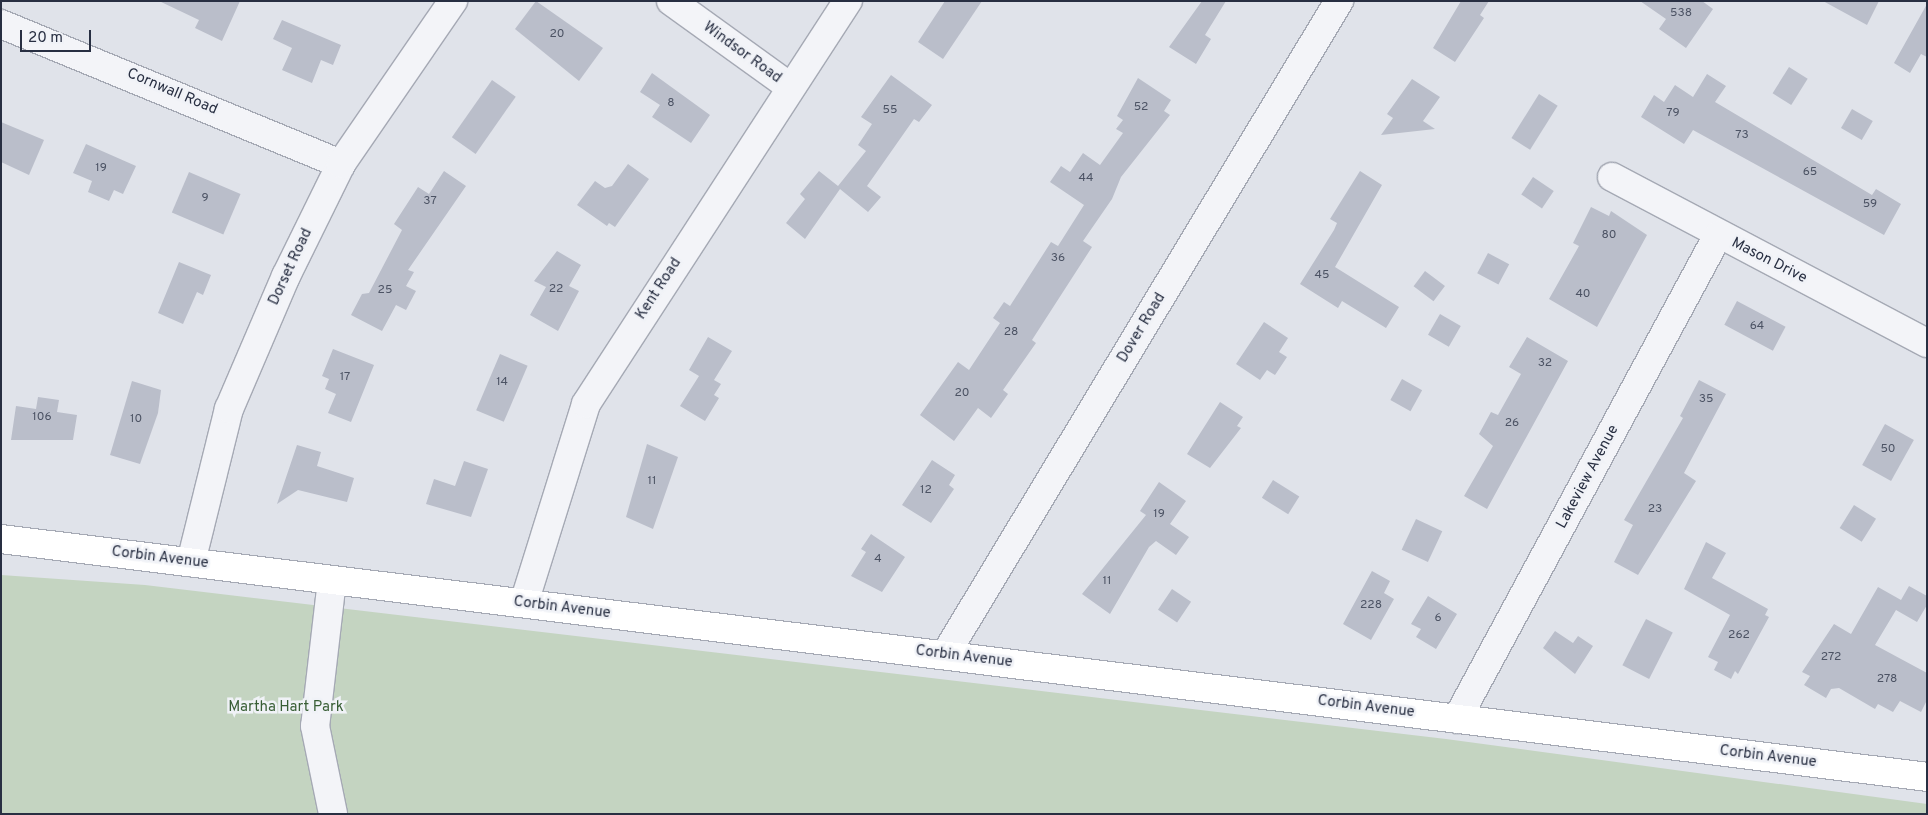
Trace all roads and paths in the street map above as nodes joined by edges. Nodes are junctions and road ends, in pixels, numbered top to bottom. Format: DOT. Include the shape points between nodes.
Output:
graph roads {
  1 [pos="453,1"];
  2 [pos="671,1"];
  3 [pos="848,1"];
  4 [pos="1339,1"];
  5 [pos="1,24"];
  6 [pos="789,86"];
  7 [pos="341,164"];
  8 [pos="1612,177"];
  9 [pos="1718,234"];
  10 [pos="1927,343"];
  11 [pos="1,539"];
  12 [pos="191,562"];
  13 [pos="332,580"];
  14 [pos="524,603"];
  15 [pos="945,655"];
  16 [pos="1457,719"];
  17 [pos="1927,777"];
  18 [pos="333,814"];
  1 -- 7 [label="street, Dorset Road"];
  2 -- 6 [label="street, Windsor Road"];
  3 -- 6 [label="street, Kent Road"];
  4 -- 15 [label="street, Dover Road"];
  5 -- 7 [label="street, Cornwall Road"];
  6 -- 14 [label="street, Kent Road" via="586,404"];
  7 -- 12 [label="street, Dorset Road" via="286,276 229,409"];
  8 -- 9 [label="street, Mason Drive"];
  9 -- 10 [label="street, Mason Drive"];
  9 -- 16 [label="street, Lakeview Avenue"];
  11 -- 12 [label="main road, Corbin Avenue"];
  12 -- 13 [label="main road, Corbin Avenue"];
  13 -- 14 [label="main road, Corbin Avenue"];
  13 -- 18 [label="street" via="315,726"];
  14 -- 15 [label="main road, Corbin Avenue"];
  15 -- 16 [label="main road, Corbin Avenue"];
  16 -- 17 [label="main road, Corbin Avenue"];
}
